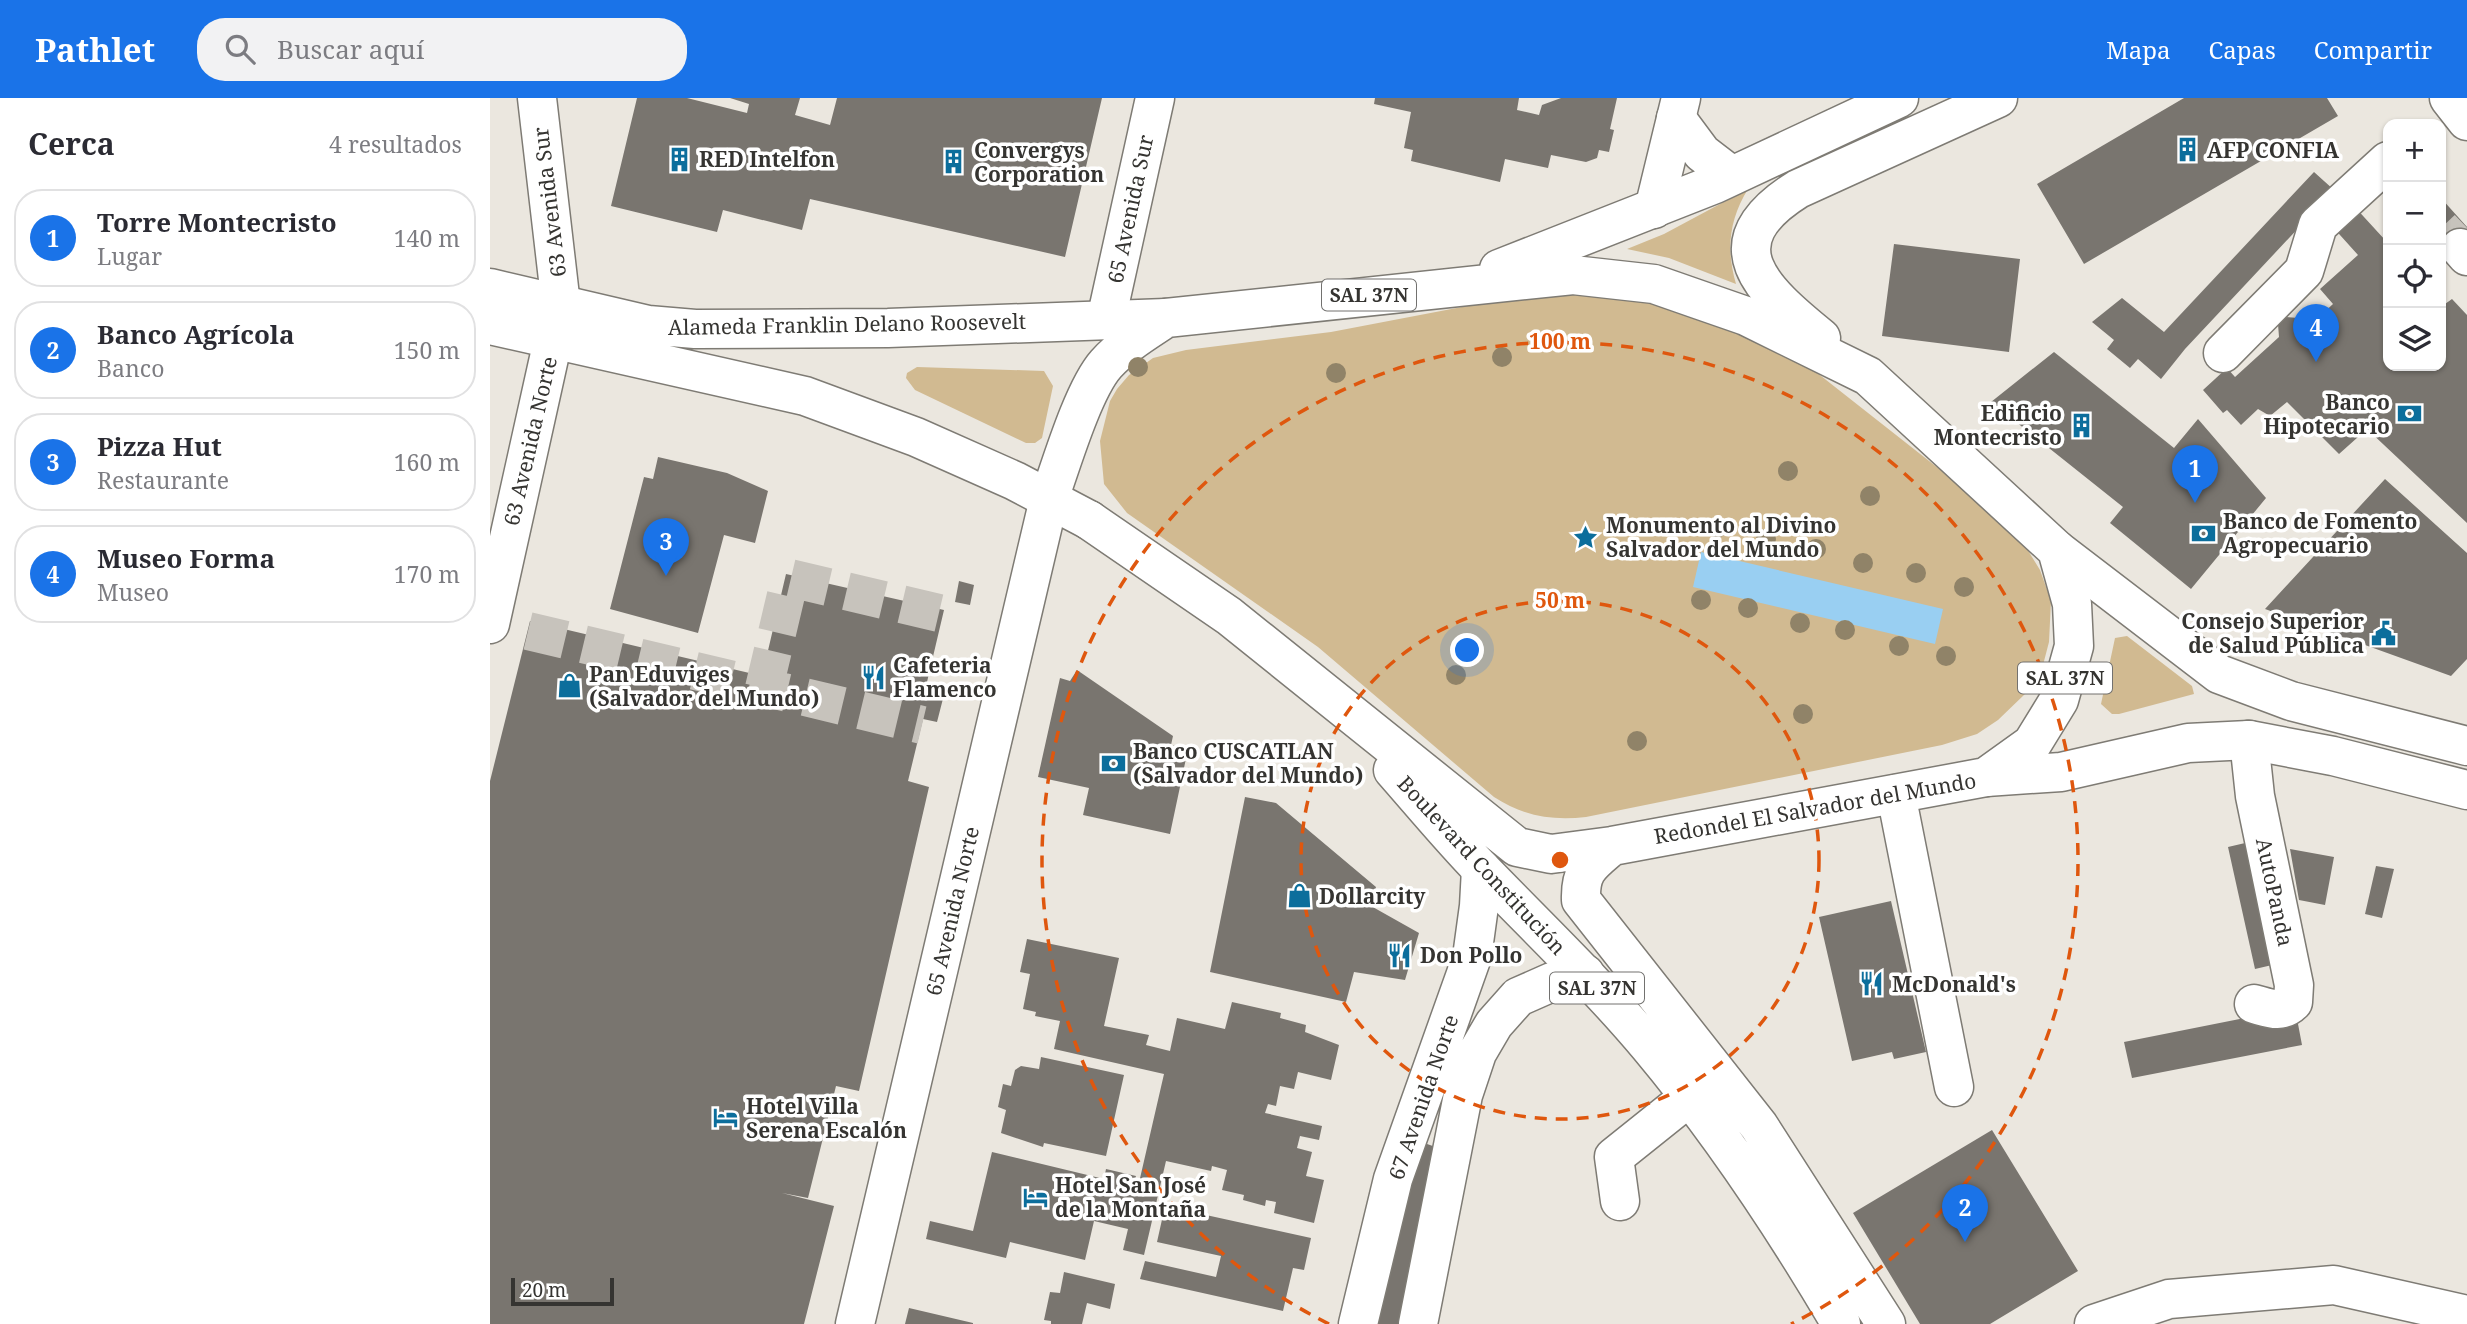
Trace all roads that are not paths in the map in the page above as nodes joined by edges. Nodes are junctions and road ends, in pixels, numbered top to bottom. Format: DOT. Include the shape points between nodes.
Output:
graph roads {
  1 [pos="537,98"];
  2 [pos="1155,98"];
  3 [pos="1899,98"];
  4 [pos="1998,98"];
  5 [pos="1679,108"];
  6 [pos="2383,168"];
  7 [pos="1732,176"];
  8 [pos="1654,209"];
  9 [pos="1454,286"];
  10 [pos="490,288"];
  11 [pos="1166,318"];
  12 [pos="1106,320"];
  13 [pos="557,323"];
  14 [pos="490,325"];
  15 [pos="2223,353"];
  16 [pos="1868,376"];
  17 [pos="1049,499"];
  18 [pos="1089,520"];
  19 [pos="2057,550"];
  20 [pos="490,624"];
  21 [pos="1314,682"];
  22 [pos="2249,740"];
  23 [pos="2467,746"];
  24 [pos="1986,777"];
  25 [pos="2467,790"];
  26 [pos="1896,794"];
  27 [pos="1612,846"];
  28 [pos="1481,869"];
  29 [pos="1585,974"];
  30 [pos="2254,1004"];
  31 [pos="1954,1087"];
  32 [pos="1689,1097"];
  33 [pos="1620,1201"];
  34 [pos="2467,1315"];
  35 [pos="855,1324"];
  36 [pos="1359,1324"];
  37 [pos="1418,1324"];
  38 [pos="1841,1324"];
  39 [pos="1886,1324"];
  40 [pos="2094,1324"];
  1 -- 13 [label="main road, 63 Avenida Sur"];
  2 -- 12 [label="main road, 65 Avenida Sur"];
  3 -- 7 [label="main road"];
  4 -- 16 [label="main road" via="1798,189 1773,205 1754,227 1752,258 1763,284 1794,316"];
  5 -- 7 [label="main road" via="1702,153"];
  5 -- 8 [label="main road"];
  6 -- 15 [label="main road" via="2318,225 2304,271"];
  7 -- 8 [label="main road"];
  8 -- 9 [label="main road"];
  9 -- 11 [label="main road, SAL 37N"];
  9 -- 16 [label="main road, SAL 37N" via="1573,275 1654,284 1746,316"];
  10 -- 13 [label="main road, Alameda Franklin Delano Roosevelt"];
  11 -- 12 [label="main road, Alameda Franklin Delano Roosevelt"];
  11 -- 17 [label="main road, SAL 37N" via="1129,342 1105,365 1091,388"];
  12 -- 13 [label="main road, Alameda Franklin Delano Roosevelt" via="888,328 695,329"];
  13 -- 14 [label="main road, Alameda Franklin Delano Roosevelt"];
  13 -- 17 [label="main road, Alameda Franklin Delano Roosevelt" via="805,396 916,437"];
  13 -- 20 [label="main road, 63 Avenida Norte"];
  16 -- 19 [label="main road, SAL 37N"];
  17 -- 18 [label="main road, Alameda Franklin Delano Roosevelt"];
  17 -- 35 [label="main road, 65 Avenida Norte"];
  18 -- 21 [label="main road, Redondel El Salvador del Mundo / SAL 37N" via="1229,616"];
  19 -- 23 [label="main road" via="2219,674 2291,701"];
  19 -- 24 [label="main road, Redondel El Salvador del Mundo / SAL 37N" via="2072,604 2074,646 2059,700 2032,744"];
  21 -- 27 [label="main road, Redondel El Salvador del Mundo / SAL 37N" via="1517,847 1551,854"];
  21 -- 28 [label="main road, Boulevard Constitución / SAL 37N"];
  22 -- 24 [label="main road" via="2188,743 2061,772"];
  22 -- 25 [label="main road"];
  22 -- 30 [label="main road, AutoPanda" via="2255,796 2294,992 2293,1002 2280,1010"];
  24 -- 26 [label="main road, Redondel El Salvador del Mundo / SAL 37N"];
  26 -- 27 [label="main road, Redondel El Salvador del Mundo / SAL 37N"];
  26 -- 31 [label="main road"];
  27 -- 39 [label="main road, SAL 37N" via="1580,878 1581,900 1759,1126"];
  28 -- 29 [label="main road, Boulevard Constitución / SAL 37N"];
  28 -- 36 [label="main road, 67 Avenida Norte" via="1472,957 1394,1179"];
  29 -- 32 [label="main road, Boulevard Constitución / SAL 37N"];
  29 -- 37 [label="main road, 67 Avenida Norte" via="1518,997 1494,1024 1478,1053 1463,1095"];
  32 -- 33 [label="main road" via="1614,1157"];
  32 -- 38 [label="main road, Boulevard Constitución / SAL 37N" via="1801,1256"];
  34 -- 40 [label="main road" via="2334,1285 2169,1299"];
}
